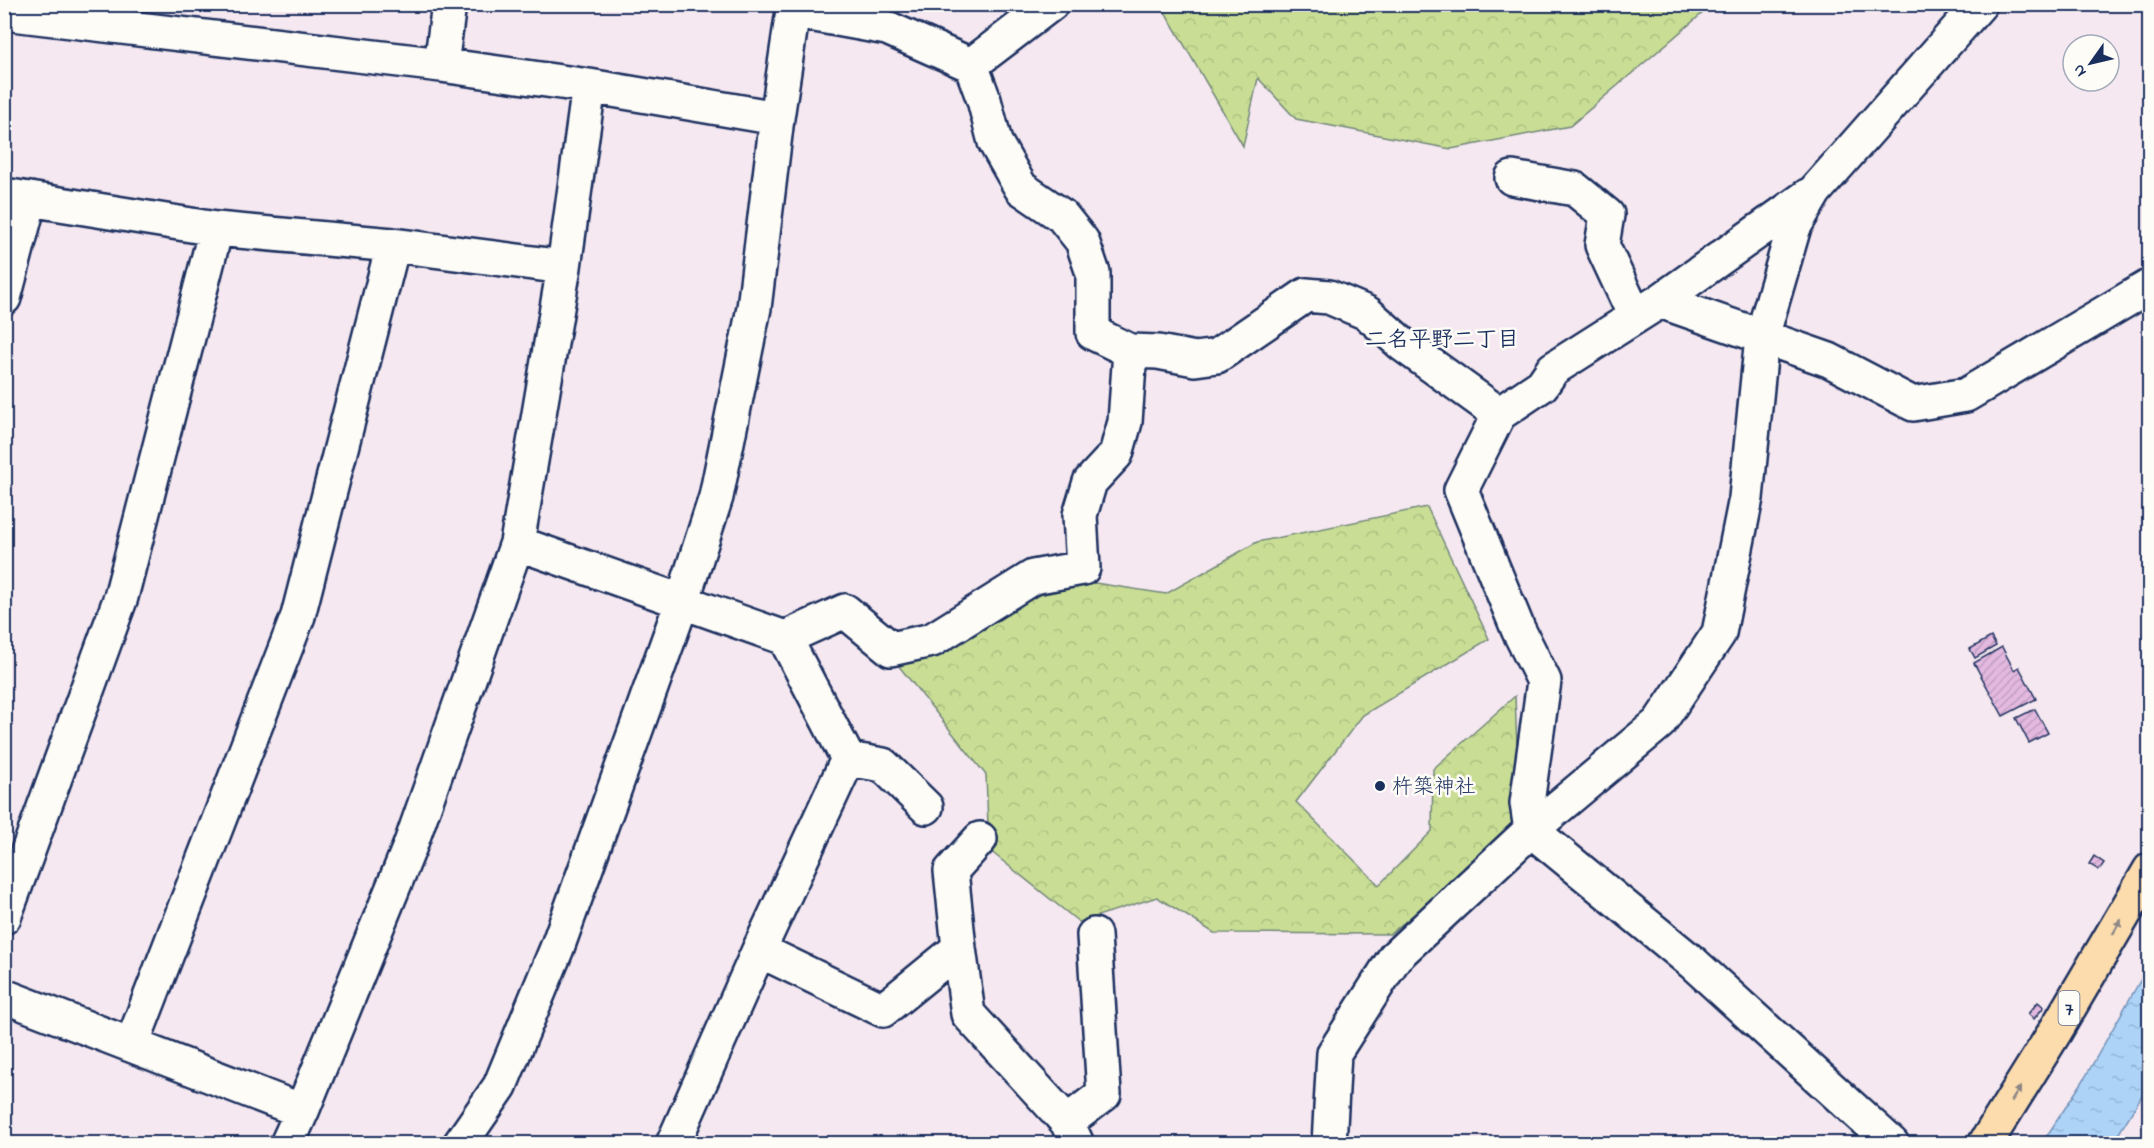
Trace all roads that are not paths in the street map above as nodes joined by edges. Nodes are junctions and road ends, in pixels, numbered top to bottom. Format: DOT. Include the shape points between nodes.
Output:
graph roads {
  1 [pos="449,4"];
  2 [pos="1051,4"];
  3 [pos="1980,4"];
  4 [pos="793,8"];
  5 [pos="4,13"];
  6 [pos="889,16"];
  7 [pos="441,65"];
  8 [pos="971,65"];
  9 [pos="589,86"];
  10 [pos="777,118"];
  11 [pos="1512,178"];
  12 [pos="1815,191"];
  13 [pos="17,197"];
  14 [pos="216,230"];
  15 [pos="393,245"];
  16 [pos="564,267"];
  17 [pos="2150,286"];
  18 [pos="4,298"];
  19 [pos="1648,309"];
  20 [pos="1762,337"];
  21 [pos="1130,351"];
  22 [pos="1499,414"];
  23 [pos="517,543"];
  24 [pos="682,602"];
  25 [pos="785,638"];
  26 [pos="848,759"];
  27 [pos="926,807"];
  28 [pos="1531,830"];
  29 [pos="980,838"];
  30 [pos="2150,870"];
  31 [pos="4,917"];
  32 [pos="1094,935"];
  33 [pos="959,948"];
  34 [pos="759,950"];
  35 [pos="4,996"];
  36 [pos="132,1044"];
  37 [pos="302,1111"];
  38 [pos="1072,1133"];
  39 [pos="286,1143"];
  40 [pos="460,1143"];
  41 [pos="673,1143"];
  42 [pos="1329,1143"];
  43 [pos="1892,1143"];
  44 [pos="1985,1143"];
  1 -- 7 [label="street"];
  2 -- 8 [label="street"];
  3 -- 12 [label="street"];
  4 -- 6 [label="street"];
  4 -- 10 [label="street"];
  5 -- 7 [label="street"];
  6 -- 8 [label="street"];
  7 -- 9 [label="street"];
  8 -- 21 [label="street" via="995,142 1021,188 1062,216 1082,241 1093,273 1093,333"];
  9 -- 10 [label="street"];
  9 -- 16 [label="street"];
  10 -- 24 [label="street" via="754,308 716,497"];
  11 -- 19 [label="street" via="1575,189 1607,215 1602,244"];
  12 -- 19 [label="street"];
  12 -- 20 [label="street" via="1794,227"];
  13 -- 14 [label="street"];
  13 -- 18 [label="street"];
  14 -- 15 [label="street"];
  14 -- 31 [label="street" via="121,597"];
  15 -- 16 [label="street"];
  15 -- 36 [label="street" via="298,616"];
  16 -- 23 [label="street"];
  17 -- 20 [label="street" via="1966,395 1913,404 1829,360"];
  19 -- 20 [label="street"];
  19 -- 22 [label="street" via="1553,369 1542,385"];
  20 -- 28 [label="street" via="1746,498 1719,633 1659,723"];
  21 -- 22 [label="street" via="1195,359 1217,356 1306,295 1329,297 1367,313 1402,344"];
  21 -- 25 [label="street" via="1125,422 1116,454 1090,482 1080,515 1083,568 1033,577 932,640 891,649 845,611"];
  22 -- 28 [label="street" via="1461,490 1518,629 1544,681 1527,803"];
  23 -- 24 [label="street"];
  23 -- 37 [label="street" via="410,846"];
  24 -- 25 [label="street"];
  24 -- 40 [label="street" via="557,948 500,1086"];
  25 -- 26 [label="street"];
  26 -- 27 [label="street" via="883,765"];
  26 -- 34 [label="street"];
  28 -- 42 [label="street" via="1395,957 1334,1053"];
  28 -- 43 [label="street" via="1693,963"];
  29 -- 33 [label="street" via="951,871"];
  44 -- 30 [label="main road, 7, one-way"];
  32 -- 38 [label="street" via="1104,1094"];
  33 -- 34 [label="street" via="883,1010"];
  33 -- 38 [label="street" via="968,1014"];
  34 -- 41 [label="street"];
  35 -- 36 [label="street"];
  36 -- 37 [label="street"];
  37 -- 39 [label="street"];
}
